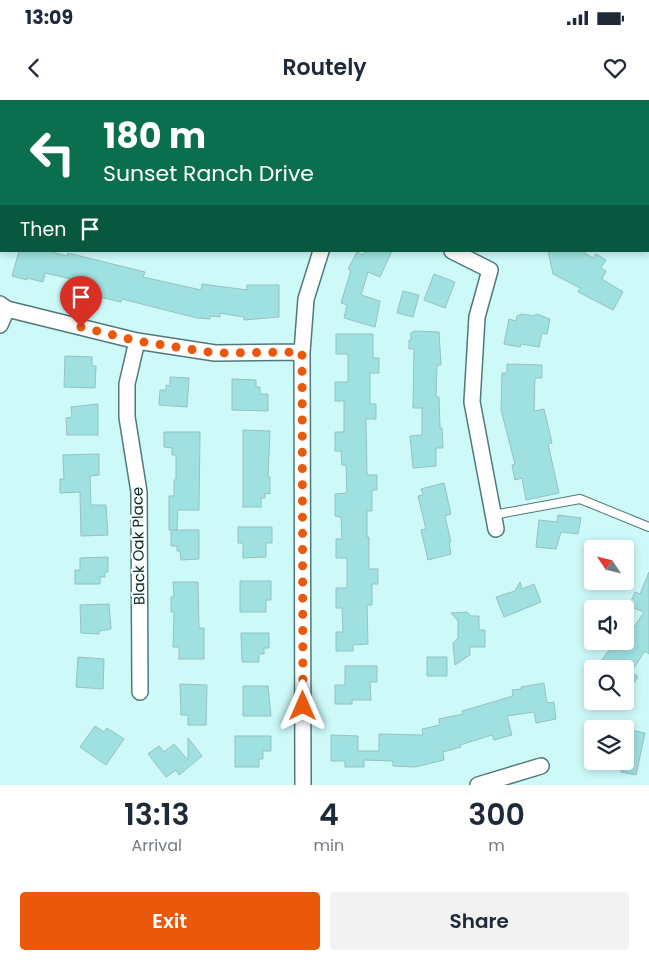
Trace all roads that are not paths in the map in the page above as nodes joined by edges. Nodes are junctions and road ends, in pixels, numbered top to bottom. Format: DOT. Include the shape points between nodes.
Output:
graph roads {
  1 [pos="321,252"];
  2 [pos="454,252"];
  3 [pos="4,307"];
  4 [pos="0,325"];
  5 [pos="137,341"];
  6 [pos="302,352"];
  7 [pos="494,522"];
  8 [pos="649,528"];
  9 [pos="140,692"];
  10 [pos="541,766"];
  11 [pos="303,785"];
  12 [pos="478,785"];
  1 -- 6 [label="street" via="306,299"];
  2 -- 7 [label="street" via="490,270 477,317 472,402"];
  3 -- 4 [label="street"];
  3 -- 5 [label="street"];
  5 -- 6 [label="street" via="215,353"];
  5 -- 9 [label="street, Black Oak Place" via="127,384 127,417 139,492"];
  6 -- 11 [label="street"];
  7 -- 8 [label="lane" via="580,499"];
  10 -- 12 [label="street"];
}
